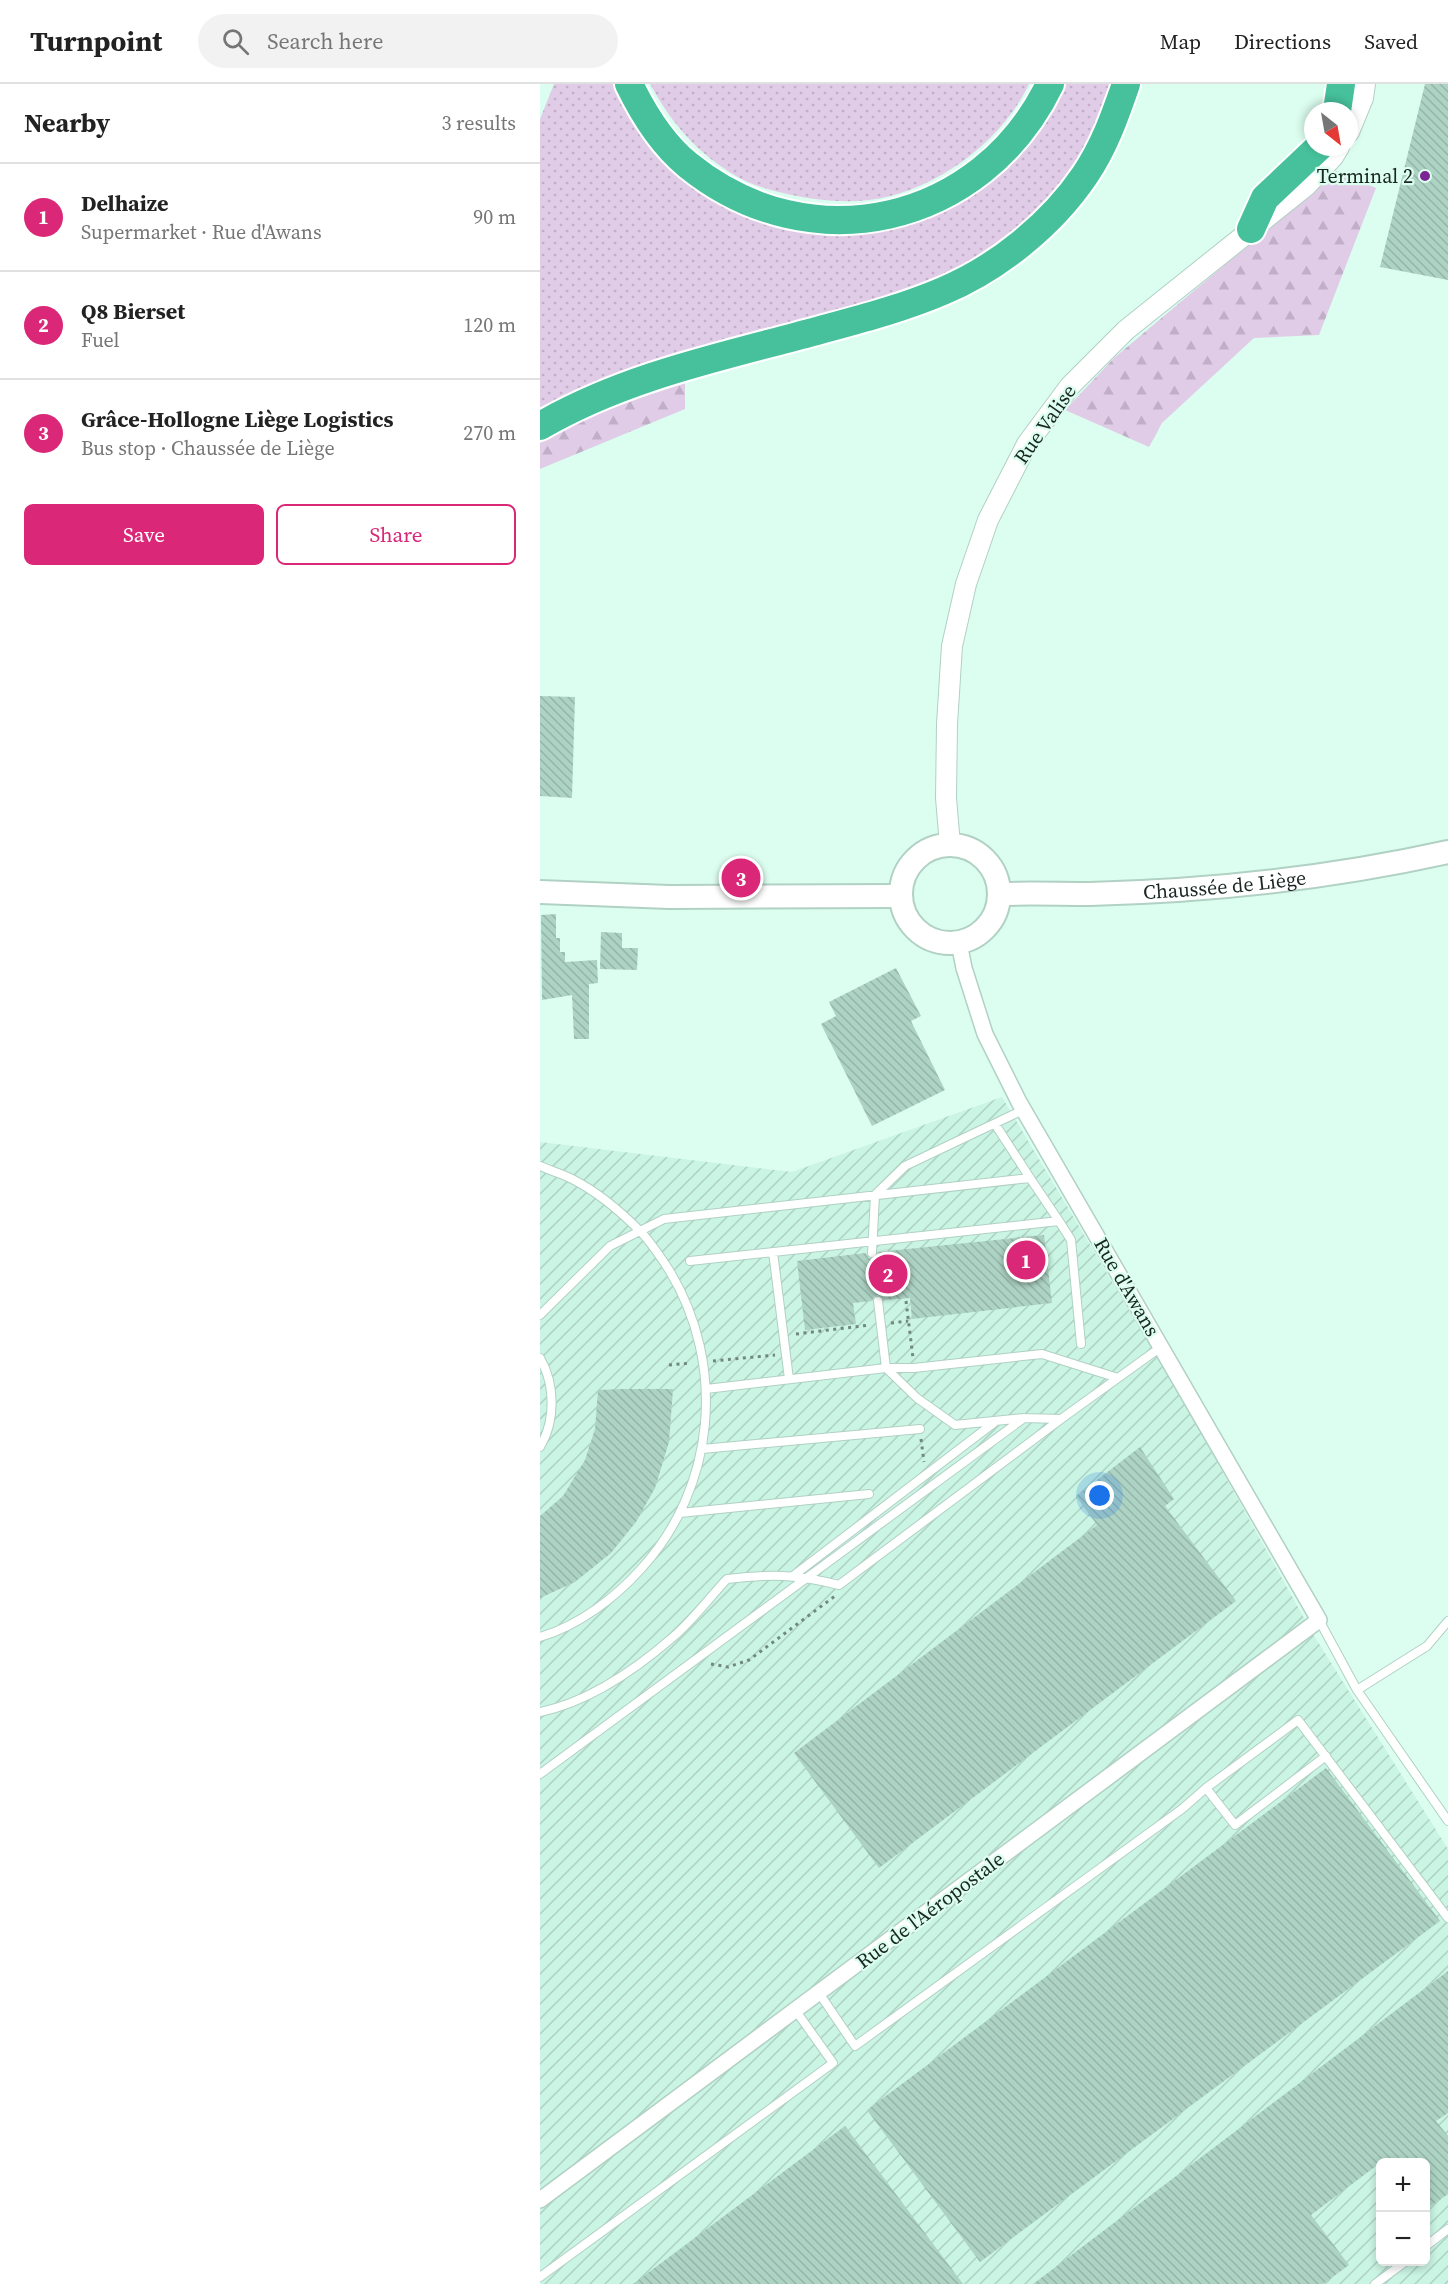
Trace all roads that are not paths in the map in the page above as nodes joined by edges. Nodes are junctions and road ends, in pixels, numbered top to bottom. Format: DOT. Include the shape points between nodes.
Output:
graph roads {
  1 [pos="629,84"];
  2 [pos="1050,84"];
  3 [pos="1126,84"];
  4 [pos="1341,84"];
  5 [pos="1365,84"];
  6 [pos="1338,102"];
  7 [pos="1358,110"];
  8 [pos="1309,156"];
  9 [pos="1334,156"];
  10 [pos="1251,229"];
  11 [pos="540,426"];
  12 [pos="950,845"];
  13 [pos="1448,852"];
  14 [pos="540,892"];
  15 [pos="999,894"];
  16 [pos="900,896"];
  17 [pos="959,943"];
  18 [pos="1023,1110"];
  19 [pos="995,1124"];
  20 [pos="540,1166"];
  21 [pos="1030,1178"];
  22 [pos="875,1195"];
  23 [pos="1059,1221"];
  24 [pos="640,1231"];
  25 [pos="871,1241"];
  26 [pos="773,1252"];
  27 [pos="872,1253"];
  28 [pos="690,1261"];
  29 [pos="878,1301"];
  30 [pos="540,1315"];
  31 [pos="1081,1344"];
  32 [pos="1161,1347"];
  33 [pos="540,1358"];
  34 [pos="886,1368"];
  35 [pos="789,1378"];
  36 [pos="1118,1378"];
  37 [pos="706,1389"];
  38 [pos="1024,1418"];
  39 [pos="1061,1419"];
  40 [pos="996,1421"];
  41 [pos="920,1429"];
  42 [pos="540,1447"];
  43 [pos="702,1449"];
  44 [pos="869,1494"];
  45 [pos="680,1514"];
  46 [pos="793,1576"];
  47 [pos="808,1578"];
  48 [pos="1320,1620"];
  49 [pos="1448,1621"];
  50 [pos="540,1637"];
  51 [pos="1357,1690"];
  52 [pos="540,1712"];
  53 [pos="1326,1756"];
  54 [pos="540,1774"];
  55 [pos="1206,1788"];
  56 [pos="1448,1821"];
  57 [pos="1448,1918"];
  58 [pos="819,1993"];
  59 [pos="796,2011"];
  60 [pos="540,2200"];
  61 [pos="1448,2229"];
  62 [pos="1430,2242"];
  63 [pos="1400,2266"];
  64 [pos="540,2277"];
  65 [pos="1375,2284"];
  1 -- 2 [label="highway" via="662,138 687,165 724,189 767,209 804,219 838,221 887,215 928,204 958,188 992,163 1014,140"];
  3 -- 11 [label="highway" via="1110,129 1085,175 1051,216 967,279 881,314 644,379 567,410"];
  4 -- 6 [label="highway"];
  5 -- 7 [label="street"];
  8 -- 10 [label="highway" via="1265,198"];
  9 -- 10 [label="street, Rue Valise" via="1306,186"];
  10 -- 12 [label="street, Rue Valise" via="1126,330 1070,386 1027,444 988,520 966,584 952,646 946,798"];
  12 -- 15 [label="main road" via="969,849 984,859 995,875"];
  12 -- 16 [label="main road" via="920,855 909,866"];
  13 -- 15 [label="main road, Chaussée de Liège" via="1382,867 1284,880 1091,894"];
  14 -- 16 [label="main road" via="680,897"];
  15 -- 17 [label="main road" via="988,926"];
  16 -- 17 [label="main road" via="913,927 942,943"];
  17 -- 18 [label="street, Rue d'Awans" via="985,1034"];
  18 -- 19 [label="lane"];
  18 -- 32 [label="street, Rue d'Awans"];
  19 -- 21 [label="lane"];
  19 -- 22 [label="lane" via="905,1166"];
  20 -- 24 [label="lane" via="574,1180"];
  21 -- 22 [label="lane"];
  21 -- 23 [label="lane"];
  22 -- 24 [label="lane" via="664,1219"];
  22 -- 25 [label="lane"];
  23 -- 25 [label="lane"];
  23 -- 31 [label="lane" via="1071,1240"];
  24 -- 30 [label="lane" via="610,1246"];
  24 -- 37 [label="lane" via="682,1291 704,1362"];
  25 -- 26 [label="lane"];
  25 -- 27 [label="lane"];
  26 -- 28 [label="lane"];
  26 -- 35 [label="lane"];
  29 -- 34 [label="lane"];
  32 -- 36 [label="lane"];
  32 -- 48 [label="street, Rue d'Awans"];
  33 -- 42 [label="lane" via="547,1370 552,1403"];
  34 -- 35 [label="lane"];
  34 -- 36 [label="lane" via="1042,1354"];
  34 -- 40 [label="lane" via="917,1398 955,1425"];
  35 -- 37 [label="lane"];
  36 -- 39 [label="lane"];
  37 -- 43 [label="lane"];
  38 -- 39 [label="lane"];
  38 -- 40 [label="lane"];
  38 -- 47 [label="lane"];
  39 -- 47 [label="lane" via="838,1585"];
  40 -- 46 [label="lane"];
  41 -- 43 [label="lane"];
  43 -- 45 [label="lane"];
  44 -- 45 [label="lane"];
  45 -- 50 [label="lane" via="650,1560 622,1590 588,1614"];
  46 -- 47 [label="lane"];
  46 -- 52 [label="lane" via="770,1574 727,1579 674,1636 620,1678 558,1708"];
  47 -- 54 [label="lane"];
  48 -- 51 [label="lane"];
  48 -- 58 [label="street, Rue de l'Aéropostale"];
  49 -- 51 [label="lane" via="1427,1646"];
  51 -- 56 [label="lane"];
  53 -- 55 [label="lane" via="1298,1720"];
  53 -- 55 [label="lane" via="1235,1825"];
  53 -- 57 [label="lane"];
  55 -- 58 [label="lane" via="855,2046"];
  58 -- 59 [label="street, Rue de l'Aéropostale"];
  59 -- 60 [label="street, Rue de l'Aéropostale"];
  59 -- 64 [label="lane" via="833,2063"];
  61 -- 62 [label="lane"];
  63 -- 65 [label="lane"];
}
